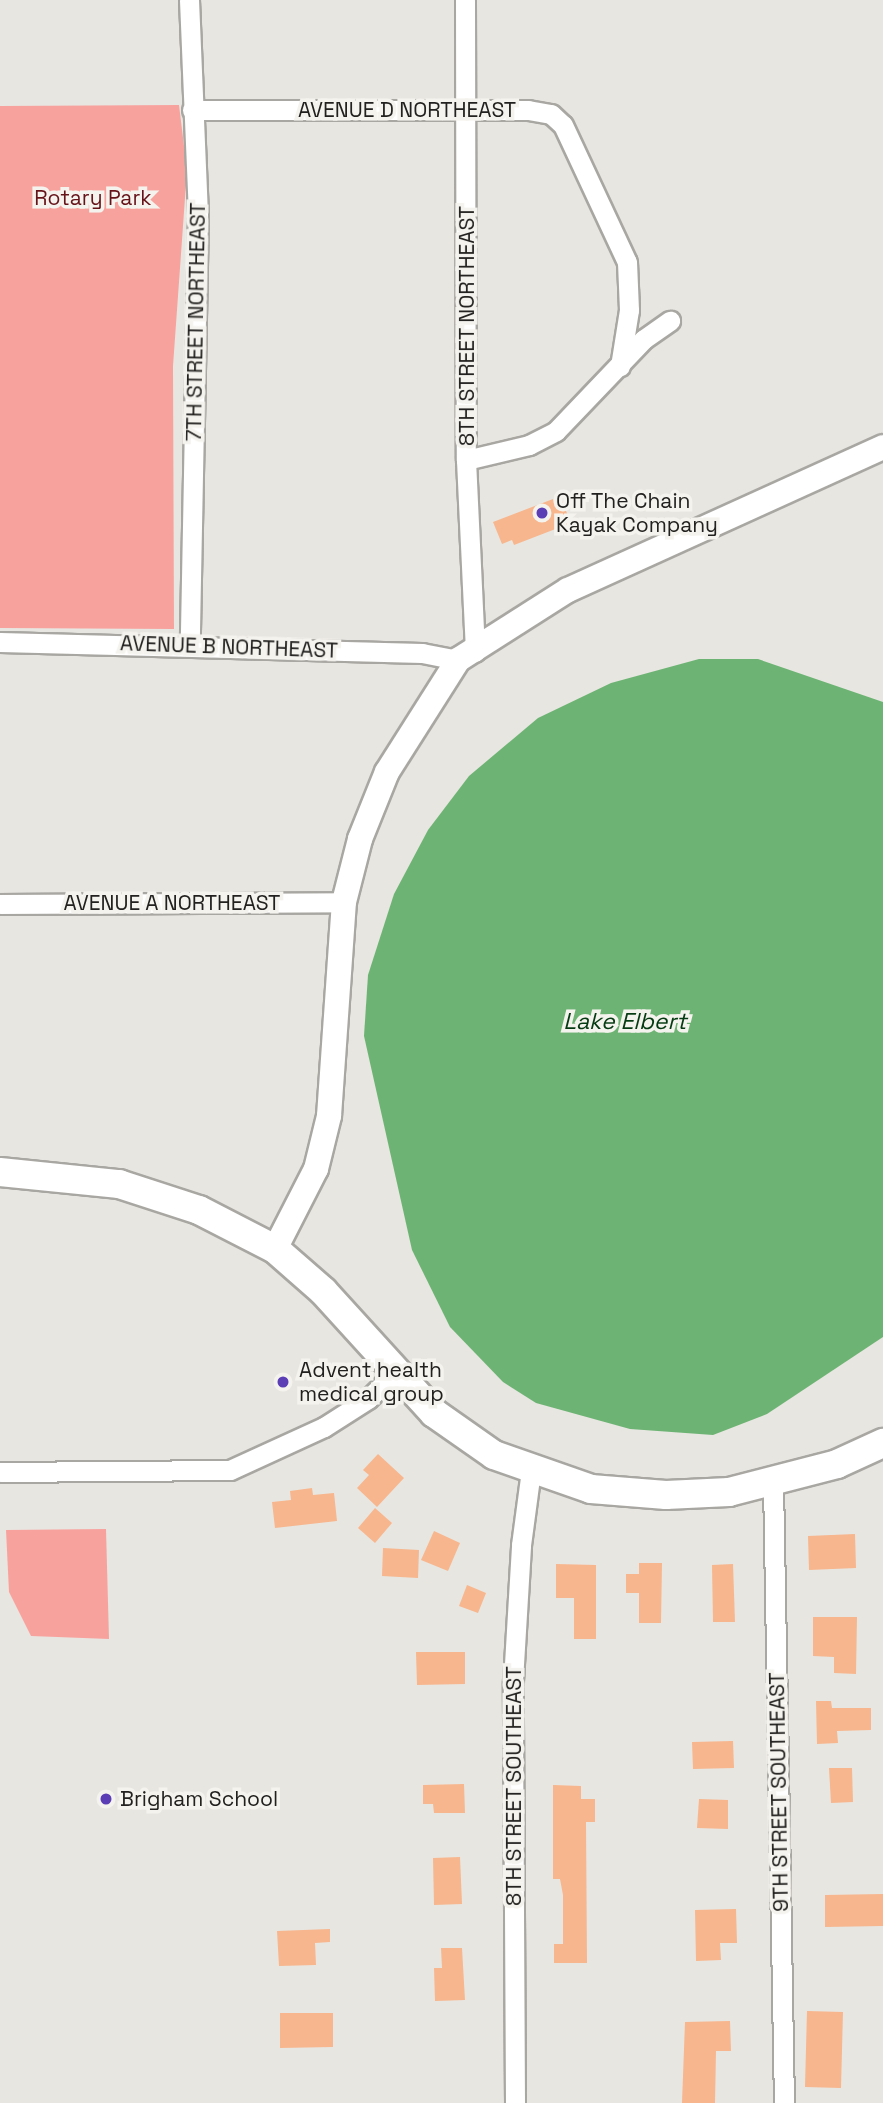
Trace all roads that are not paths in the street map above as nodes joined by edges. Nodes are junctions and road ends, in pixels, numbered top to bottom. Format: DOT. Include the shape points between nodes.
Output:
graph roads {
  1 [pos="189,0"];
  2 [pos="465,0"];
  3 [pos="467,109"];
  4 [pos="192,110"];
  5 [pos="670,321"];
  6 [pos="620,366"];
  7 [pos="883,447"];
  8 [pos="466,460"];
  9 [pos="0,642"];
  10 [pos="190,644"];
  11 [pos="466,656"];
  12 [pos="344,902"];
  13 [pos="0,904"];
  14 [pos="0,1172"];
  15 [pos="275,1249"];
  16 [pos="396,1372"];
  17 [pos="883,1443"];
  18 [pos="531,1470"];
  19 [pos="0,1472"];
  20 [pos="773,1481"];
  21 [pos="515,2103"];
  22 [pos="784,2103"];
  1 -- 4 [label="street, 7TH STREET NORTHEAST"];
  2 -- 3 [label="street, 8TH STREET NORTHEAST"];
  3 -- 4 [label="street, AVENUE D NORTHEAST"];
  3 -- 6 [label="street, AVENUE D NORTHEAST" via="551,114 563,125 627,262 629,310"];
  3 -- 8 [label="street, 8TH STREET NORTHEAST"];
  4 -- 10 [label="street, 7TH STREET NORTHEAST" via="198,310"];
  5 -- 6 [label="street" via="644,339"];
  6 -- 8 [label="street" via="556,431 529,445"];
  7 -- 11 [label="street" via="568,590"];
  8 -- 11 [label="street, 8TH STREET NORTHEAST"];
  9 -- 10 [label="street, AVENUE B NORTHEAST"];
  10 -- 11 [label="street, AVENUE B NORTHEAST"];
  11 -- 12 [label="street" via="387,772 360,839"];
  12 -- 13 [label="street, AVENUE A NORTHEAST"];
  12 -- 15 [label="street" via="329,1116 316,1169"];
  14 -- 15 [label="main road" via="119,1184 199,1210"];
  15 -- 16 [label="main road" via="323,1291"];
  16 -- 18 [label="main road" via="434,1413 462,1434 494,1455"];
  16 -- 19 [label="street" via="368,1399 324,1427 230,1470"];
  17 -- 20 [label="main road" via="837,1464"];
  18 -- 20 [label="main road" via="591,1489 666,1495 729,1492"];
  18 -- 21 [label="street, 8TH STREET SOUTHEAST" via="521,1545 513,1681"];
  20 -- 22 [label="street, 9TH STREET SOUTHEAST"];
}
